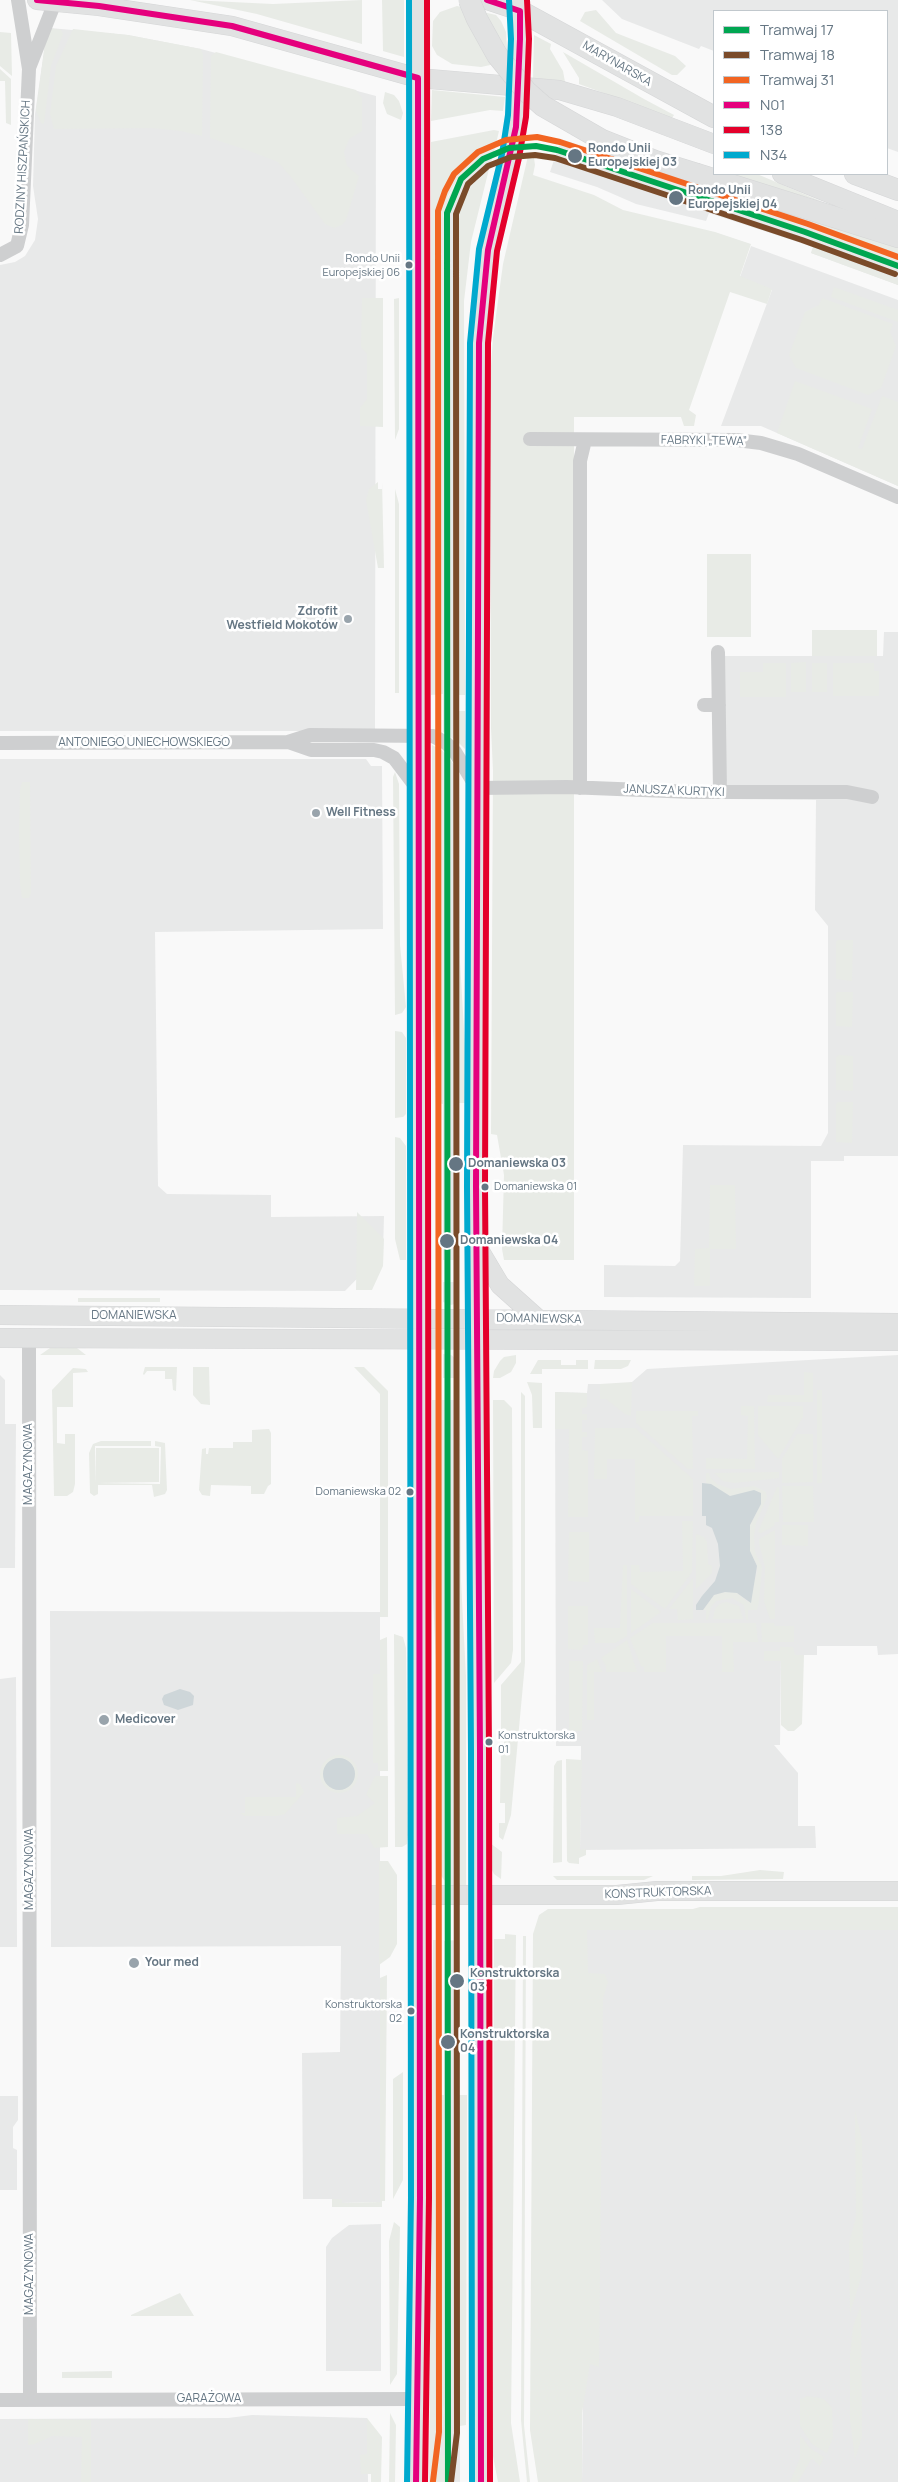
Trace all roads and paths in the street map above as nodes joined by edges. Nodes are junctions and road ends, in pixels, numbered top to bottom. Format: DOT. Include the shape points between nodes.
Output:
graph roads {
  1 [pos="18,0"];
  2 [pos="118,0"];
  3 [pos="418,0"];
  4 [pos="470,0"];
  5 [pos="487,0"];
  6 [pos="46,1"];
  7 [pos="99,6"];
  8 [pos="519,6"];
  9 [pos="29,69"];
  10 [pos="418,78"];
  11 [pos="520,88"];
  12 [pos="713,116"];
  13 [pos="713,144"];
  14 [pos="784,175"];
  15 [pos="858,175"];
  16 [pos="898,190"];
  17 [pos="898,221"];
  18 [pos="898,237"];
  19 [pos="0,255"];
  20 [pos="530,439"];
  21 [pos="585,440"];
  22 [pos="898,497"];
  23 [pos="718,652"];
  24 [pos="704,704"];
  25 [pos="719,704"];
  26 [pos="419,735"];
  27 [pos="288,742"];
  28 [pos="0,743"];
  29 [pos="477,788"];
  30 [pos="580,788"];
  31 [pos="419,790"];
  32 [pos="720,792"];
  33 [pos="872,798"];
  34 [pos="476,1244"];
  35 [pos="0,1315"];
  36 [pos="419,1318"];
  37 [pos="476,1318"];
  38 [pos="538,1319"];
  39 [pos="898,1323"];
  40 [pos="0,1338"];
  41 [pos="29,1338"];
  42 [pos="419,1338"];
  43 [pos="476,1338"];
  44 [pos="898,1341"];
  45 [pos="898,1891"];
  46 [pos="418,1895"];
  47 [pos="480,1895"];
  48 [pos="418,2399"];
  49 [pos="0,2400"];
  50 [pos="30,2400"];
  51 [pos="416,2482"];
  52 [pos="481,2482"];
  1 -- 9 [label="street, RODZINY HISZPAŃSKICH"];
  2 -- 7 [label="main road"];
  3 -- 10 [label="main road"];
  4 -- 18 [label="main road, bridge" via="476,19 497,55 526,91 543,106 602,140 655,161"];
  5 -- 8 [label="main road"];
  6 -- 7 [label="main road"];
  6 -- 9 [label="street, RODZINY HISZPAŃSKICH"];
  7 -- 10 [label="main road" via="248,30"];
  8 -- 11 [label="main road"];
  8 -- 12 [label="main road, MARYNARSKA"];
  9 -- 19 [label="street, RODZINY HISZPAŃSKICH" via="21,238 17,246"];
  10 -- 11 [label="main road"];
  10 -- 26 [label="main road"];
  11 -- 13 [label="main road" via="559,90 589,97"];
  11 -- 29 [label="main road" via="513,145 488,250 479,343"];
  14 -- 17 [label="main road"];
  15 -- 16 [label="main road"];
  20 -- 21 [label="street, FABRYKI „TEWA”"];
  21 -- 22 [label="street, FABRYKI „TEWA”" via="736,440 761,443 798,454"];
  21 -- 30 [label="street" via="580,461"];
  23 -- 25 [label="street"];
  24 -- 25 [label="street"];
  25 -- 32 [label="street"];
  26 -- 27 [label="street, ANTONIEGO UNIECHOWSKIEGO" via="310,735"];
  26 -- 29 [label="street, ANTONIEGO UNIECHOWSKIEGO" via="433,736 446,743"];
  26 -- 31 [label="main road"];
  27 -- 28 [label="street, ANTONIEGO UNIECHOWSKIEGO"];
  27 -- 31 [label="street, ANTONIEGO UNIECHOWSKIEGO" via="310,750 383,752 394,758"];
  29 -- 30 [label="street, JANUSZA KURTYKI"];
  29 -- 34 [label="main road"];
  30 -- 32 [label="street, JANUSZA KURTYKI"];
  31 -- 36 [label="main road"];
  32 -- 33 [label="street, JANUSZA KURTYKI" via="847,792"];
  34 -- 37 [label="main road"];
  34 -- 38 [label="main road" via="500,1284"];
  35 -- 36 [label="main road, DOMANIEWSKA"];
  36 -- 37 [label="main road, DOMANIEWSKA"];
  36 -- 42 [label="main road"];
  37 -- 38 [label="main road, DOMANIEWSKA"];
  37 -- 43 [label="main road"];
  38 -- 39 [label="main road, DOMANIEWSKA"];
  40 -- 41 [label="main road, DOMANIEWSKA"];
  41 -- 42 [label="main road, DOMANIEWSKA"];
  41 -- 50 [label="street, MAGAZYNOWA"];
  42 -- 43 [label="main road, DOMANIEWSKA"];
  42 -- 46 [label="main road"];
  43 -- 44 [label="main road, DOMANIEWSKA"];
  43 -- 47 [label="main road"];
  45 -- 47 [label="main road, KONSTRUKTORSKA"];
  46 -- 47 [label="main road, KONSTRUKTORSKA"];
  46 -- 48 [label="main road"];
  47 -- 52 [label="main road"];
  48 -- 50 [label="street, GARAŻOWA"];
  48 -- 51 [label="main road"];
  49 -- 50 [label="street, GARAŻOWA"];
}
